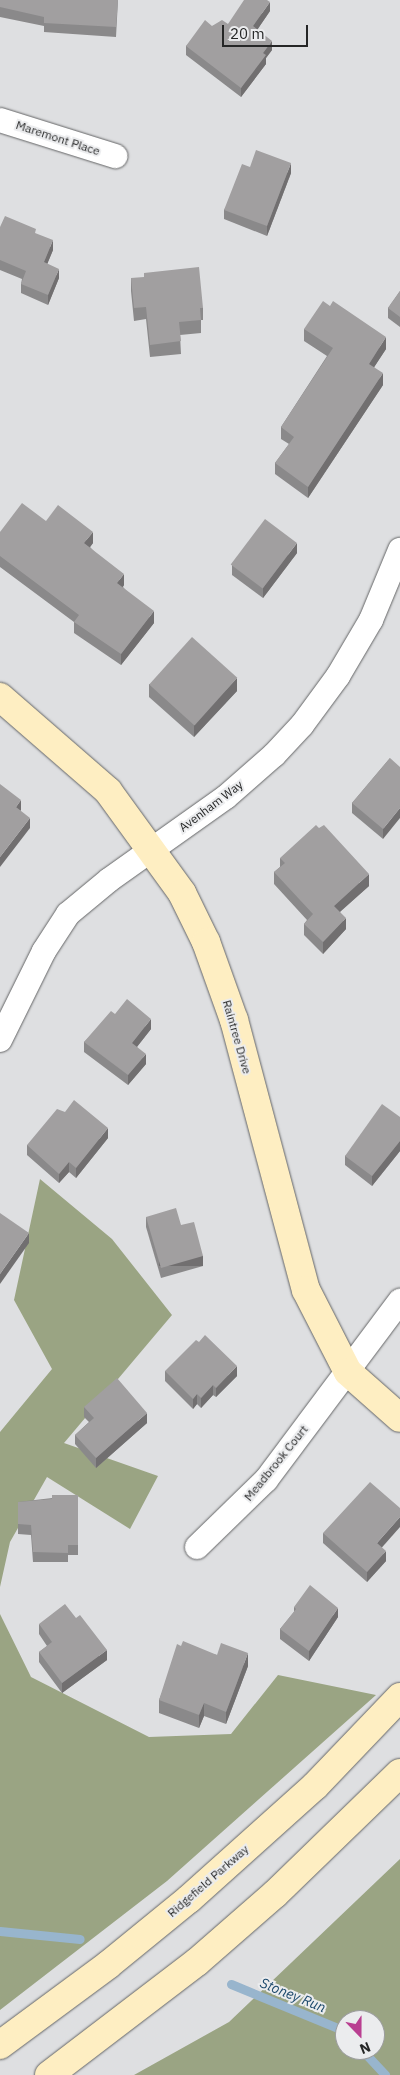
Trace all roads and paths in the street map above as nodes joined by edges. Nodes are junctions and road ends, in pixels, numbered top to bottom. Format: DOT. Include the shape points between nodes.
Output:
graph roads {
  1 [pos="0,120"];
  2 [pos="115,156"];
  3 [pos="400,550"];
  4 [pos="0,697"];
  5 [pos="152,850"];
  6 [pos="0,1040"];
  7 [pos="400,1301"];
  8 [pos="348,1372"];
  9 [pos="400,1418"];
  10 [pos="197,1547"];
  11 [pos="400,1697"];
  12 [pos="400,1773"];
  13 [pos="0,2046"];
  14 [pos="49,2075"];
  1 -- 2 [label="street, Maremont Place"];
  3 -- 5 [label="street, Avenham Way" via="371,620 338,676 302,725 274,755 226,797"];
  4 -- 5 [label="main road, Raintree Drive" via="108,791"];
  5 -- 6 [label="street, Avenham Way" via="68,914 56,930"];
  5 -- 8 [label="main road, Raintree Drive" via="182,893 206,942 234,1020 300,1272"];
  7 -- 8 [label="street, Meadbrook Court"];
  8 -- 9 [label="main road, Raintree Drive"];
  8 -- 10 [label="street, Meadbrook Court" via="266,1480"];
  11 -- 13 [label="main road, Ridgefield Parkway" via="314,1786 189,1899"];
  12 -- 14 [label="main road" via="275,1894 197,1962"];
}
